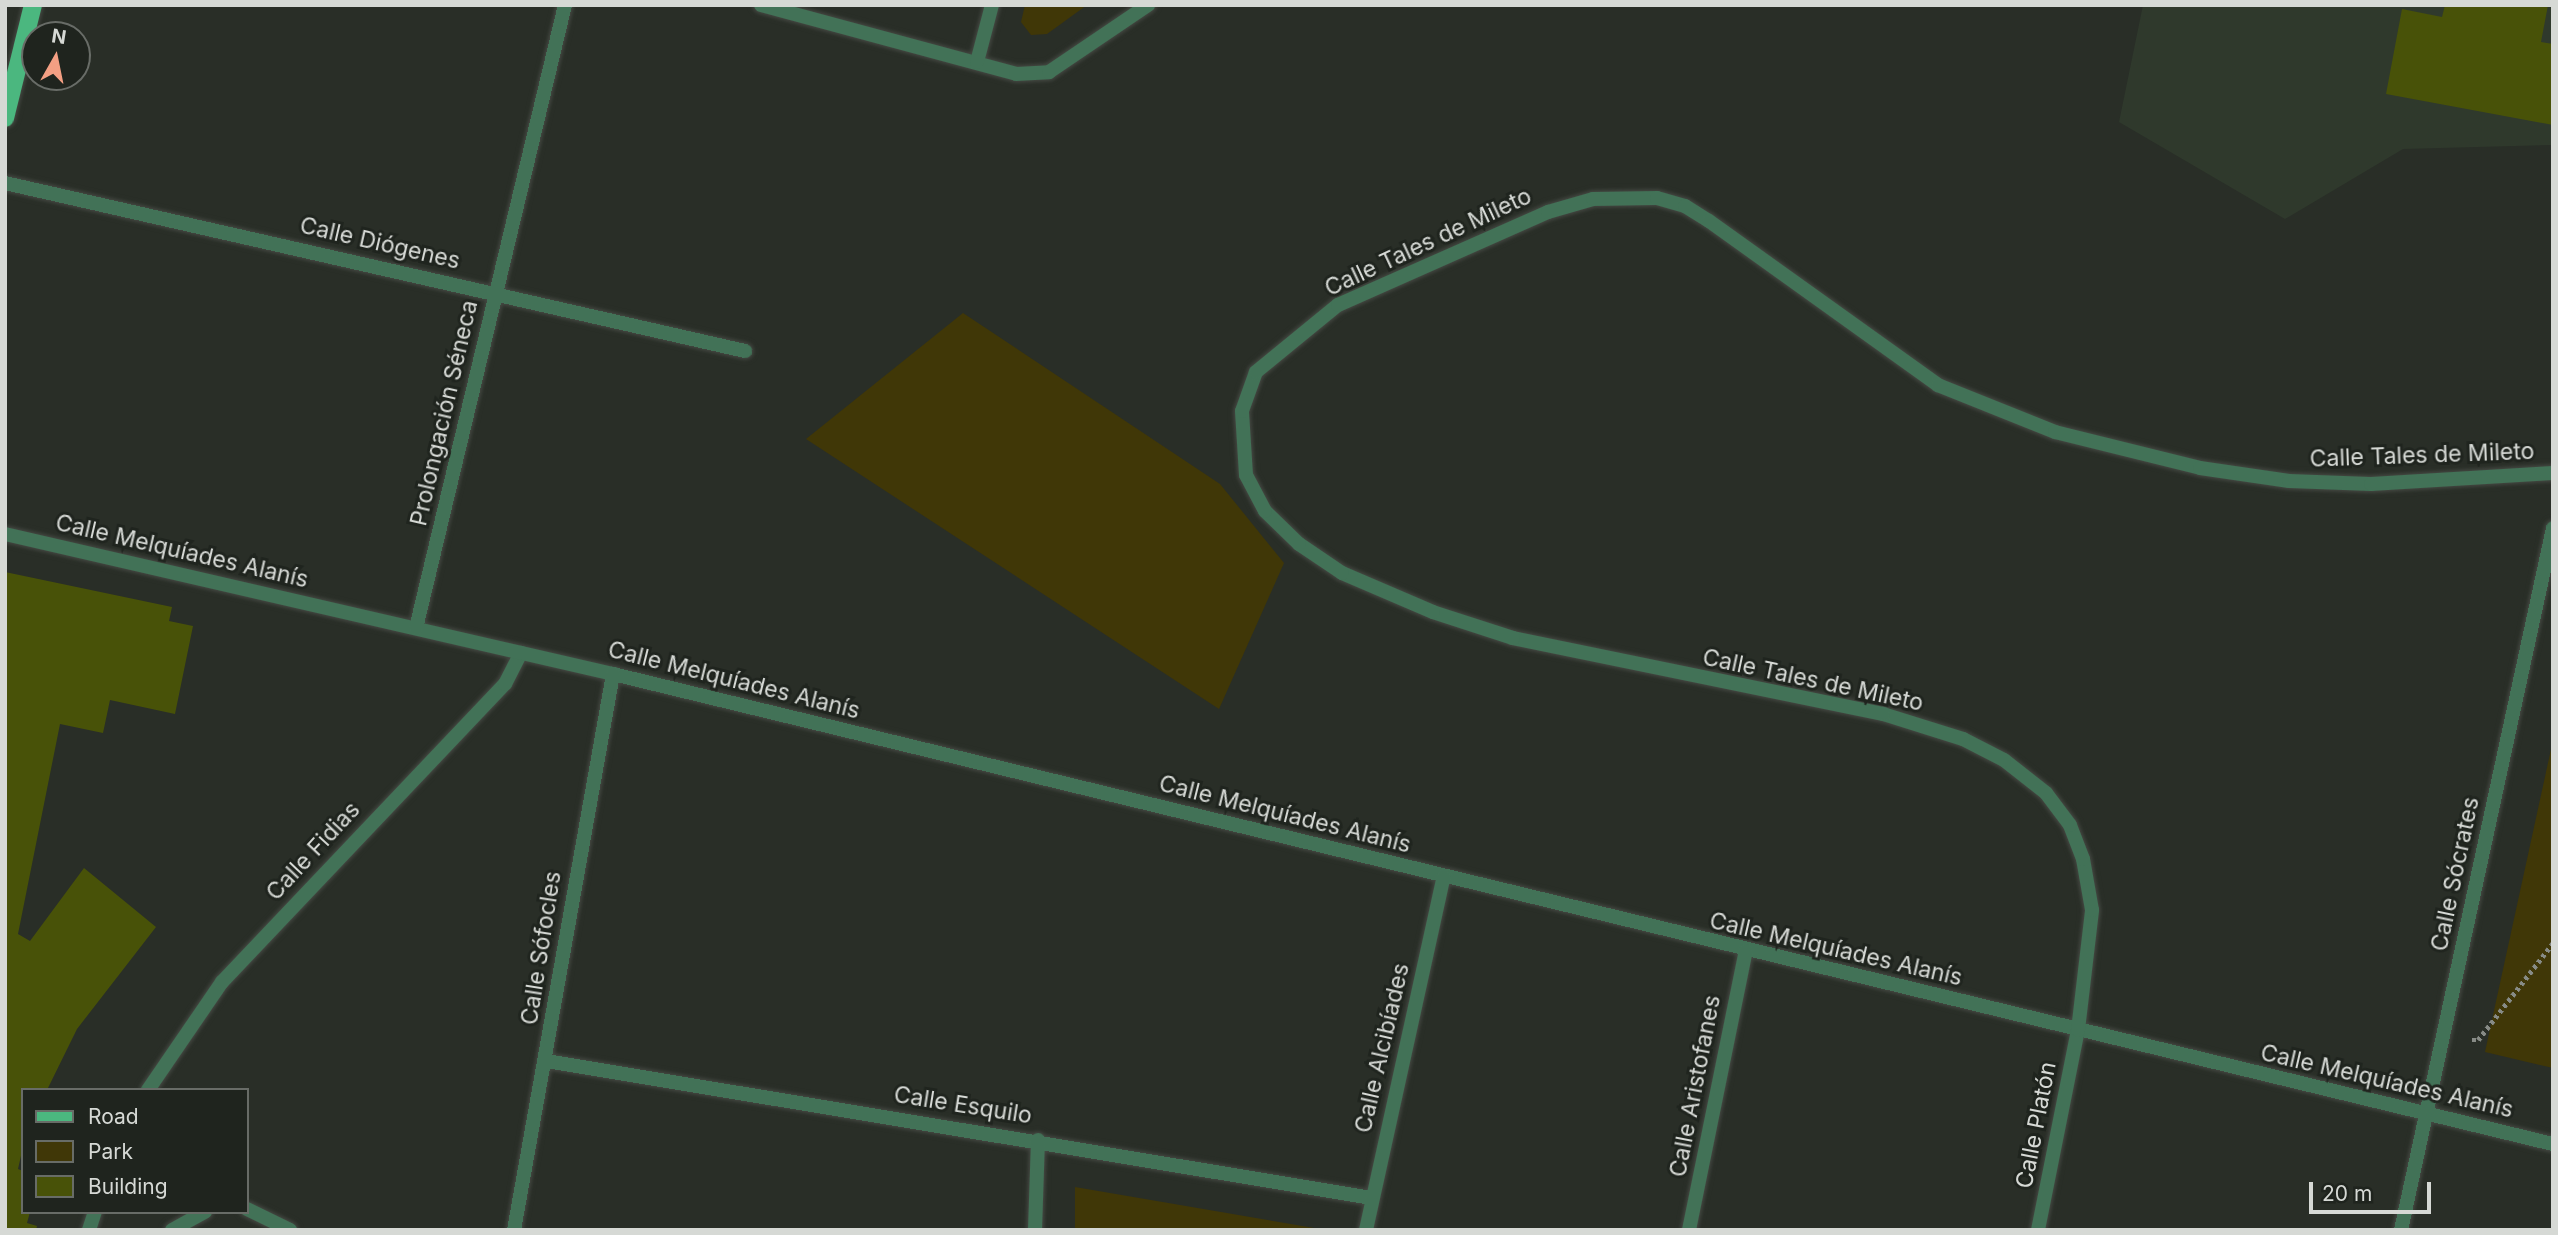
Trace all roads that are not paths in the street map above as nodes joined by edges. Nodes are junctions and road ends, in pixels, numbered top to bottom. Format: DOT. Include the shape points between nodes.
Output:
graph roads {
  1 [pos="33,5"];
  2 [pos="565,5"];
  3 [pos="761,5"];
  4 [pos="992,5"];
  5 [pos="1148,5"];
  6 [pos="977,62"];
  7 [pos="5,118"];
  8 [pos="5,183"];
  9 [pos="496,293"];
  10 [pos="745,351"];
  11 [pos="2553,473"];
  12 [pos="2553,528"];
  13 [pos="5,534"];
  14 [pos="416,628"];
  15 [pos="521,653"];
  16 [pos="613,674"];
  17 [pos="1444,876"];
  18 [pos="1746,951"];
  19 [pos="2078,1030"];
  20 [pos="546,1061"];
  21 [pos="149,1088"];
  22 [pos="2428,1115"];
  23 [pos="1038,1140"];
  24 [pos="2553,1144"];
  25 [pos="1372,1198"];
  26 [pos="248,1209"];
  27 [pos="201,1214"];
  28 [pos="172,1230"];
  29 [pos="290,1230"];
  30 [pos="514,1230"];
  31 [pos="1035,1230"];
  32 [pos="1366,1230"];
  33 [pos="1689,1230"];
  34 [pos="2038,1230"];
  35 [pos="2401,1230"];
  1 -- 7 [label="main road"];
  2 -- 9 [label="street, Prolongación Séneca"];
  3 -- 6 [label="street"];
  4 -- 6 [label="street"];
  5 -- 6 [label="street" via="1049,72 1016,74"];
  8 -- 9 [label="street, Calle Diógenes"];
  9 -- 10 [label="street, Calle Diógenes"];
  9 -- 14 [label="street, Prolongación Séneca"];
  11 -- 19 [label="street, Calle Tales de Mileto" via="2371,484 2289,481 2200,468 2054,432 1938,385 1709,221 1685,206 1657,198 1593,199 1548,212 1338,305 1256,372 1242,411 1246,475 1265,511 1299,544 1342,573 1433,612 1513,638 1883,714 1964,739 2004,761 2046,793 2070,825 2092,910"];
  12 -- 22 [label="street, Calle Sócrates"];
  13 -- 14 [label="street, Calle Melquíades Alanís"];
  14 -- 15 [label="street, Calle Melquíades Alanís"];
  15 -- 16 [label="street, Calle Melquíades Alanís"];
  15 -- 21 [label="street, Calle Fidias" via="505,684 222,982"];
  16 -- 17 [label="street, Calle Melquíades Alanís"];
  16 -- 20 [label="street, Calle Sófocles" via="603,711"];
  17 -- 18 [label="street, Calle Melquíades Alanís"];
  17 -- 25 [label="street, Calle Alcibíades"];
  18 -- 19 [label="street, Calle Melquíades Alanís"];
  18 -- 33 [label="street, Calle Aristofanes"];
  19 -- 22 [label="street, Calle Melquíades Alanís"];
  19 -- 34 [label="street, Calle Platón"];
  20 -- 23 [label="street, Calle Esquilo"];
  20 -- 30 [label="street, Calle Sófocles"];
  22 -- 24 [label="street, Calle Melquíades Alanís"];
  22 -- 35 [label="street, Calle Sócrates"];
  23 -- 25 [label="street, Calle Esquilo"];
  23 -- 31 [label="street"];
  25 -- 32 [label="street, Calle Alcibíades"];
  26 -- 29 [label="street"];
  27 -- 28 [label="street"];
}
